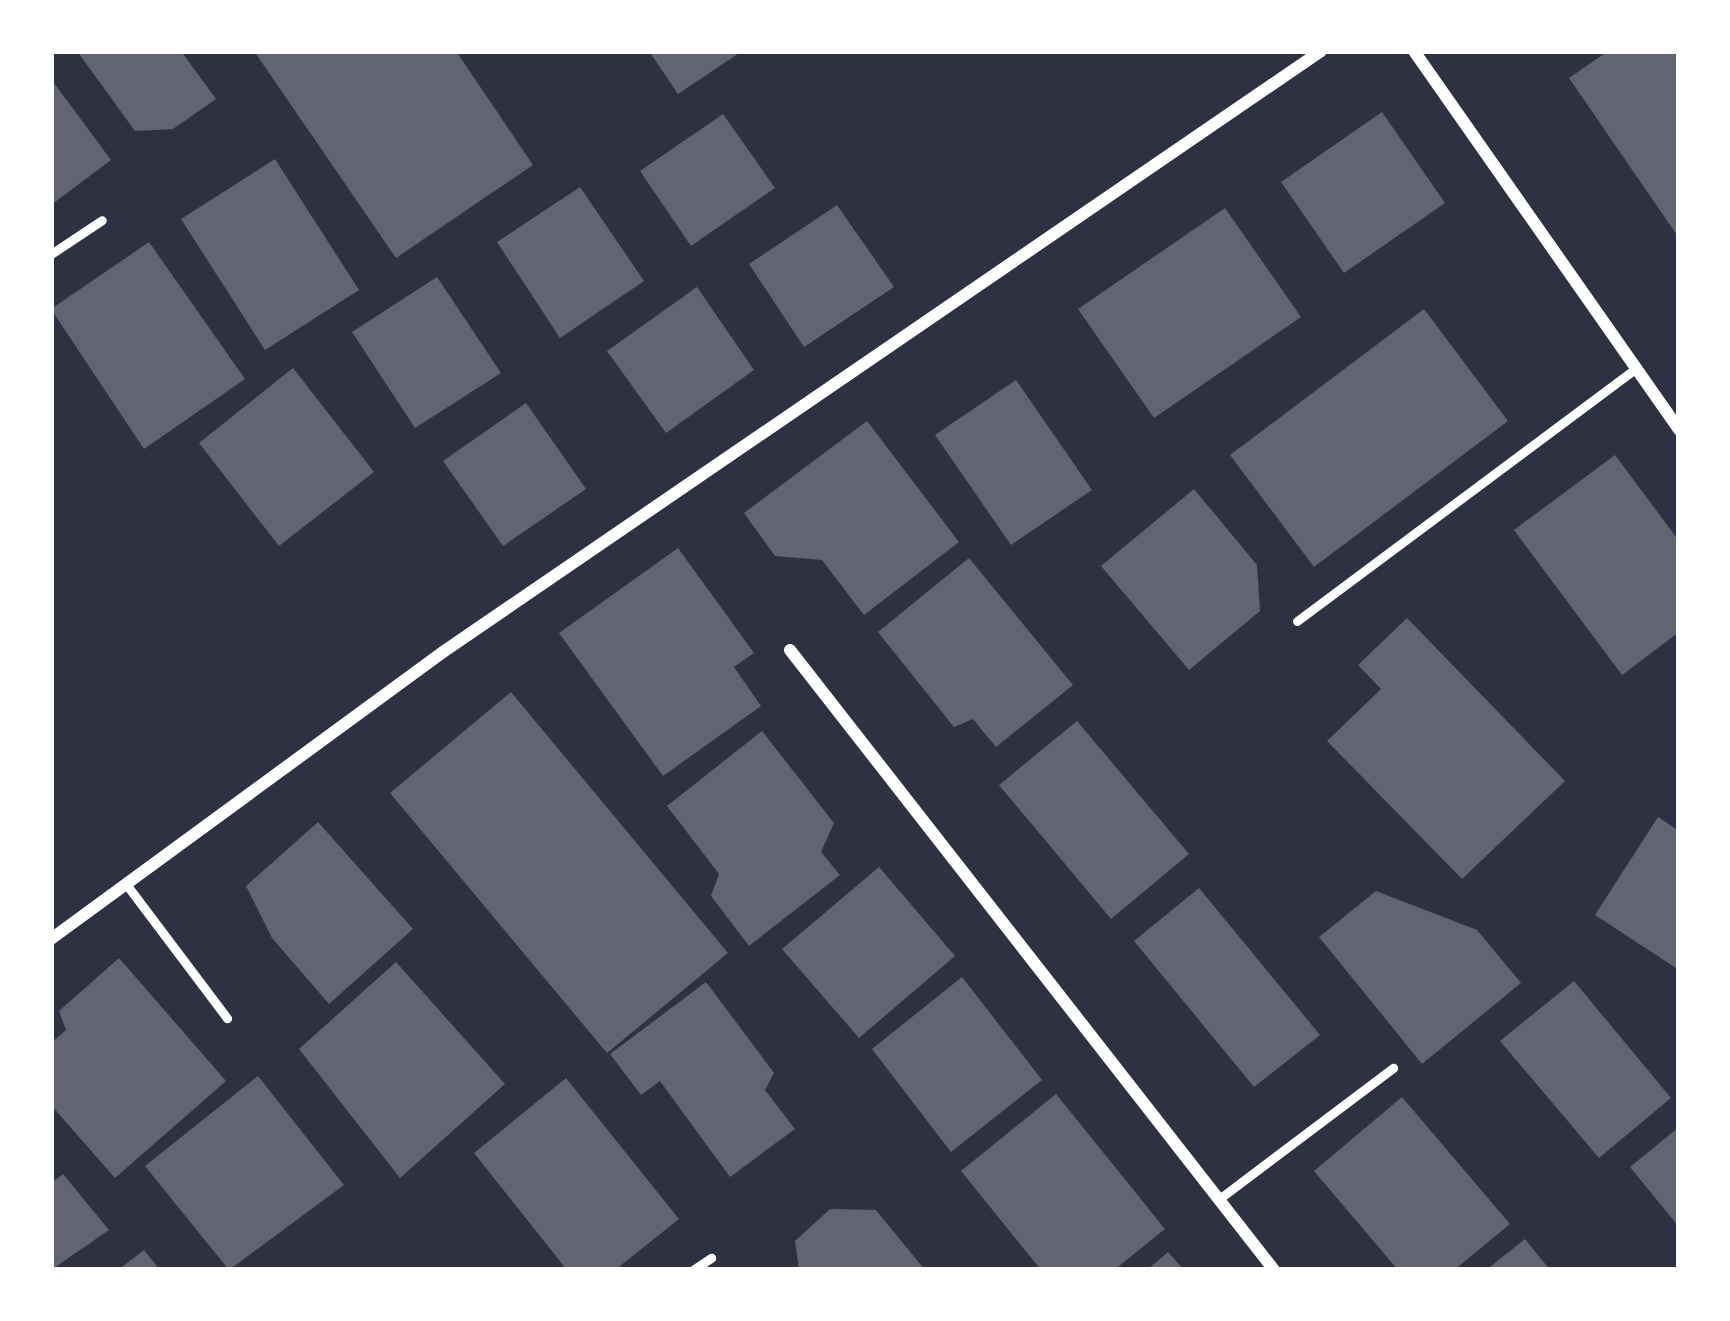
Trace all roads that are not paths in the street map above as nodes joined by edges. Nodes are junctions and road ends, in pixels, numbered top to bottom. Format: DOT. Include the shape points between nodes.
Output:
graph roads {
  1 [pos="1321,51"];
  2 [pos="1414,51"];
  3 [pos="102,220"];
  4 [pos="51,254"];
  5 [pos="1636,368"];
  6 [pos="1679,428"];
  7 [pos="1297,621"];
  8 [pos="790,650"];
  9 [pos="126,884"];
  10 [pos="51,939"];
  11 [pos="227,1018"];
  12 [pos="1393,1068"];
  13 [pos="1219,1199"];
  14 [pos="711,1258"];
  15 [pos="693,1270"];
  16 [pos="1274,1270"];
  1 -- 9 [label="street" via="456,643"];
  2 -- 5 [label="street"];
  3 -- 4 [label="lane"];
  5 -- 6 [label="street"];
  5 -- 7 [label="lane"];
  8 -- 13 [label="street"];
  9 -- 10 [label="street"];
  9 -- 11 [label="lane"];
  12 -- 13 [label="lane"];
  13 -- 16 [label="street"];
  14 -- 15 [label="lane"];
}
